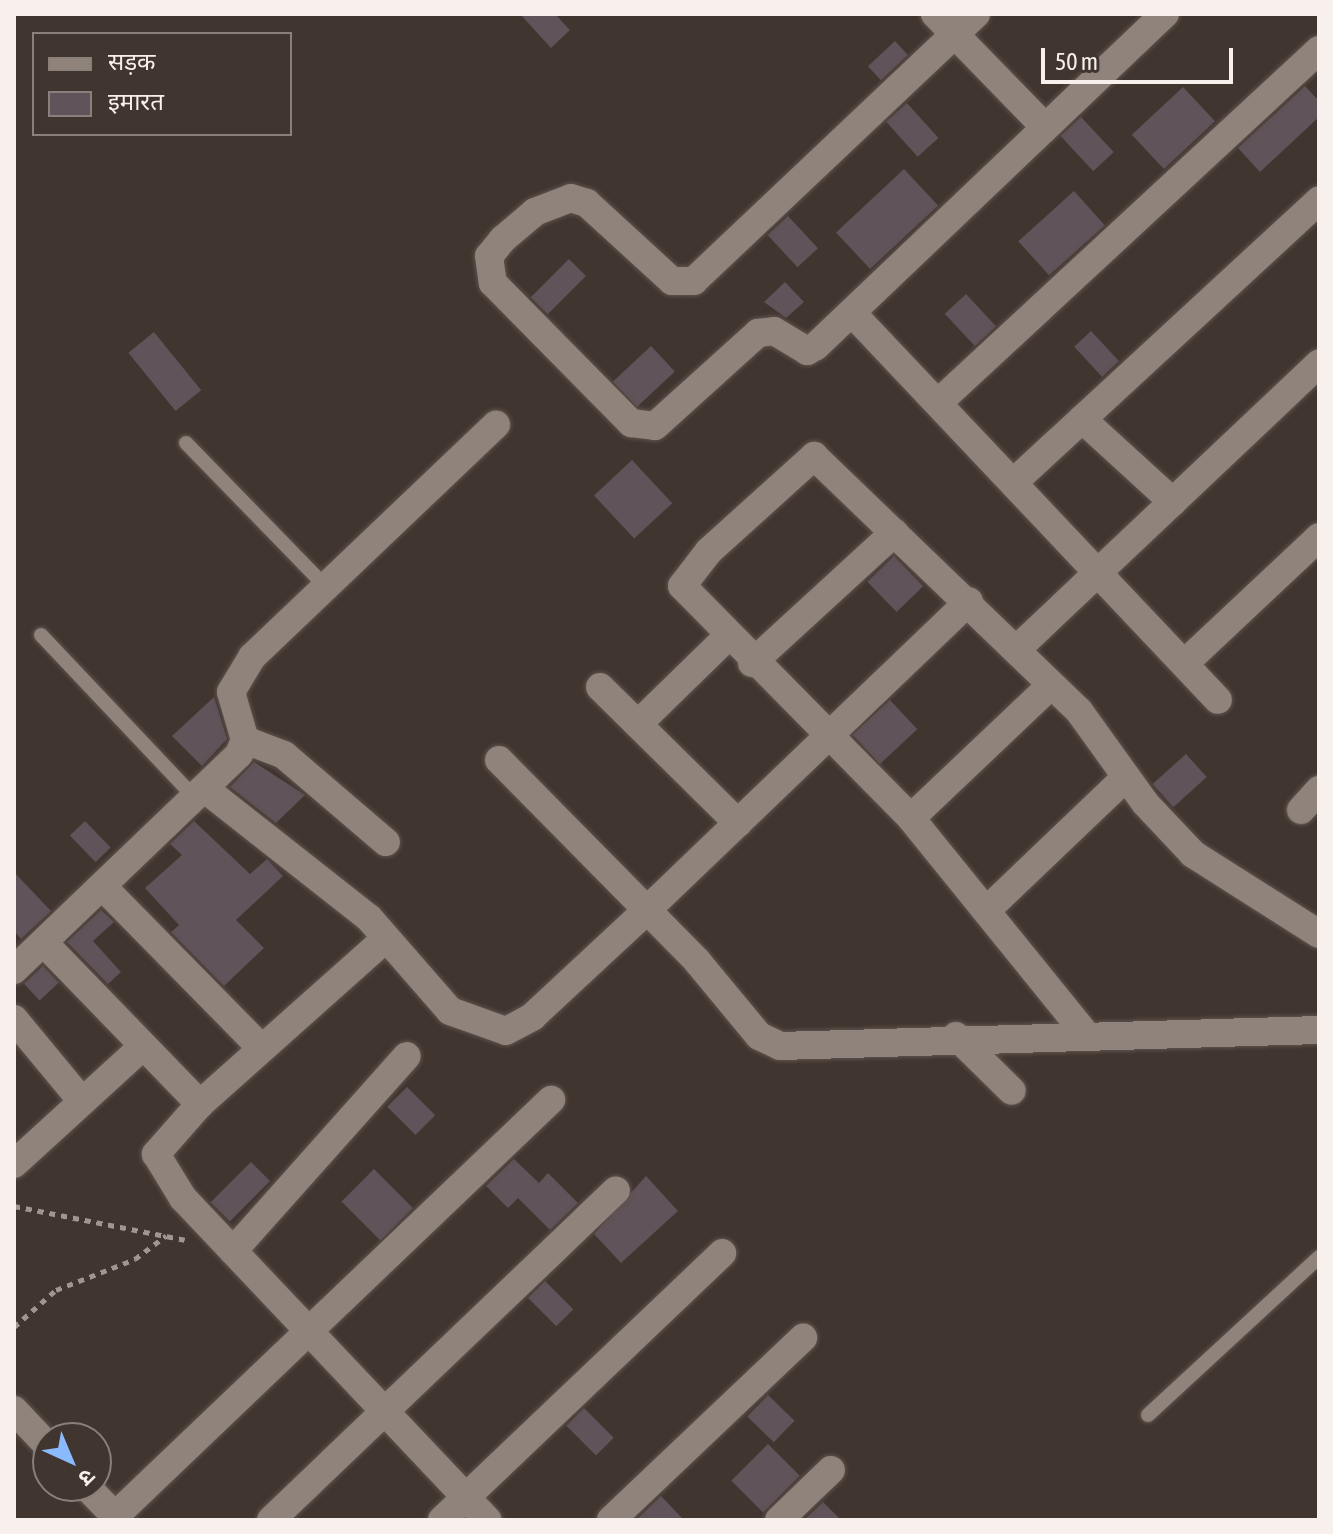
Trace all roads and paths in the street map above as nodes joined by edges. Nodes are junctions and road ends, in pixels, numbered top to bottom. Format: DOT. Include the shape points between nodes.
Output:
graph roads {
  1 [pos="935,14"];
  2 [pos="976,14"];
  3 [pos="1165,14"];
  4 [pos="955,34"];
  5 [pos="1319,50"];
  6 [pos="1045,127"];
  7 [pos="1319,200"];
  8 [pos="853,314"];
  9 [pos="1319,363"];
  10 [pos="939,402"];
  11 [pos="1082,419"];
  12 [pos="496,425"];
  13 [pos="186,443"];
  14 [pos="1015,481"];
  15 [pos="1173,502"];
  16 [pos="894,533"];
  17 [pos="1319,537"];
  18 [pos="1100,572"];
  19 [pos="325,586"];
  20 [pos="969,601"];
  21 [pos="41,635"];
  22 [pos="727,637"];
  23 [pos="1017,649"];
  24 [pos="752,663"];
  25 [pos="1185,663"];
  26 [pos="1051,685"];
  27 [pos="600,687"];
  28 [pos="1218,700"];
  29 [pos="638,724"];
  30 [pos="829,734"];
  31 [pos="245,740"];
  32 [pos="499,760"];
  33 [pos="1126,777"];
  34 [pos="200,794"];
  35 [pos="911,818"];
  36 [pos="738,823"];
  37 [pos="386,842"];
  38 [pos="105,889"];
  39 [pos="988,909"];
  40 [pos="647,910"];
  41 [pos="1319,934"];
  42 [pos="386,938"];
  43 [pos="45,944"];
  44 [pos="14,970"];
  45 [pos="14,1019"];
  46 [pos="1319,1030"];
  47 [pos="1084,1032"];
  48 [pos="956,1036"];
  49 [pos="141,1048"];
  50 [pos="261,1048"];
  51 [pos="407,1056"];
  52 [pos="1012,1091"];
  53 [pos="81,1100"];
  54 [pos="551,1100"];
  55 [pos="200,1104"];
  56 [pos="14,1164"];
  57 [pos="616,1190"];
  58 [pos="14,1206"];
  59 [pos="167,1236"];
  60 [pos="193,1242"];
  61 [pos="233,1251"];
  62 [pos="722,1253"];
  63 [pos="1319,1257"];
  64 [pos="14,1327"];
  65 [pos="306,1328"];
  66 [pos="803,1338"];
  67 [pos="382,1409"];
  68 [pos="14,1410"];
  69 [pos="1148,1415"];
  70 [pos="32,1429"];
  71 [pos="831,1470"];
  72 [pos="465,1497"];
  73 [pos="102,1502"];
  74 [pos="117,1518"];
  75 [pos="271,1520"];
  76 [pos="442,1520"];
  77 [pos="487,1520"];
  78 [pos="611,1520"];
  79 [pos="779,1520"];
  1 -- 4 [label="street"];
  2 -- 4 [label="street"];
  3 -- 6 [label="street"];
  4 -- 6 [label="street"];
  4 -- 8 [label="street" via="694,281 672,281 587,203 571,198 535,212 503,239 487,267 510,301 631,423 647,429 758,333 774,331 807,351"];
  5 -- 10 [label="street"];
  6 -- 8 [label="street"];
  7 -- 11 [label="street"];
  8 -- 10 [label="street"];
  9 -- 15 [label="street"];
  10 -- 14 [label="street"];
  11 -- 14 [label="street"];
  11 -- 15 [label="street"];
  12 -- 19 [label="street"];
  13 -- 19 [label="lane"];
  14 -- 18 [label="street"];
  15 -- 18 [label="street"];
  16 -- 20 [label="street"];
  16 -- 22 [label="street" via="814,456 685,575 691,599"];
  16 -- 24 [label="street"];
  17 -- 25 [label="street"];
  18 -- 23 [label="street"];
  18 -- 25 [label="street"];
  19 -- 31 [label="street" via="235,678 232,704"];
  20 -- 23 [label="street"];
  20 -- 30 [label="street"];
  21 -- 34 [label="lane"];
  22 -- 24 [label="street"];
  22 -- 29 [label="street"];
  23 -- 26 [label="street"];
  24 -- 30 [label="street"];
  25 -- 28 [label="street"];
  26 -- 33 [label="street"];
  26 -- 35 [label="street"];
  27 -- 29 [label="street"];
  29 -- 36 [label="street"];
  30 -- 35 [label="street"];
  30 -- 36 [label="street"];
  31 -- 34 [label="street"];
  31 -- 37 [label="street" via="284,755"];
  32 -- 40 [label="street"];
  33 -- 39 [label="street"];
  33 -- 41 [label="street" via="1193,854"];
  34 -- 38 [label="street"];
  34 -- 42 [label="street"];
  35 -- 39 [label="street"];
  36 -- 40 [label="street"];
  38 -- 43 [label="street"];
  38 -- 50 [label="street"];
  39 -- 47 [label="street"];
  40 -- 42 [label="street" via="532,1017 506,1031 450,1011"];
  40 -- 48 [label="street" via="759,1036 780,1046 825,1050"];
  42 -- 50 [label="street"];
  43 -- 44 [label="street"];
  43 -- 49 [label="street"];
  45 -- 53 [label="street"];
  46 -- 47 [label="street"];
  47 -- 48 [label="street"];
  48 -- 52 [label="street"];
  49 -- 53 [label="street"];
  49 -- 55 [label="street"];
  50 -- 55 [label="street"];
  51 -- 61 [label="street"];
  53 -- 56 [label="street"];
  54 -- 65 [label="street"];
  55 -- 61 [label="street" via="156,1154 183,1198"];
  57 -- 67 [label="street"];
  58 -- 59 [label="path"];
  59 -- 60 [label="path"];
  59 -- 64 [label="path" via="135,1259 56,1290"];
  61 -- 65 [label="street"];
  62 -- 72 [label="street"];
  63 -- 69 [label="lane"];
  65 -- 67 [label="street"];
  65 -- 74 [label="street"];
  66 -- 78 [label="street"];
  67 -- 72 [label="street"];
  67 -- 75 [label="street"];
  68 -- 70 [label="street"];
  71 -- 79 [label="street"];
  72 -- 76 [label="street"];
  72 -- 77 [label="street"];
  73 -- 74 [label="street"];
}
